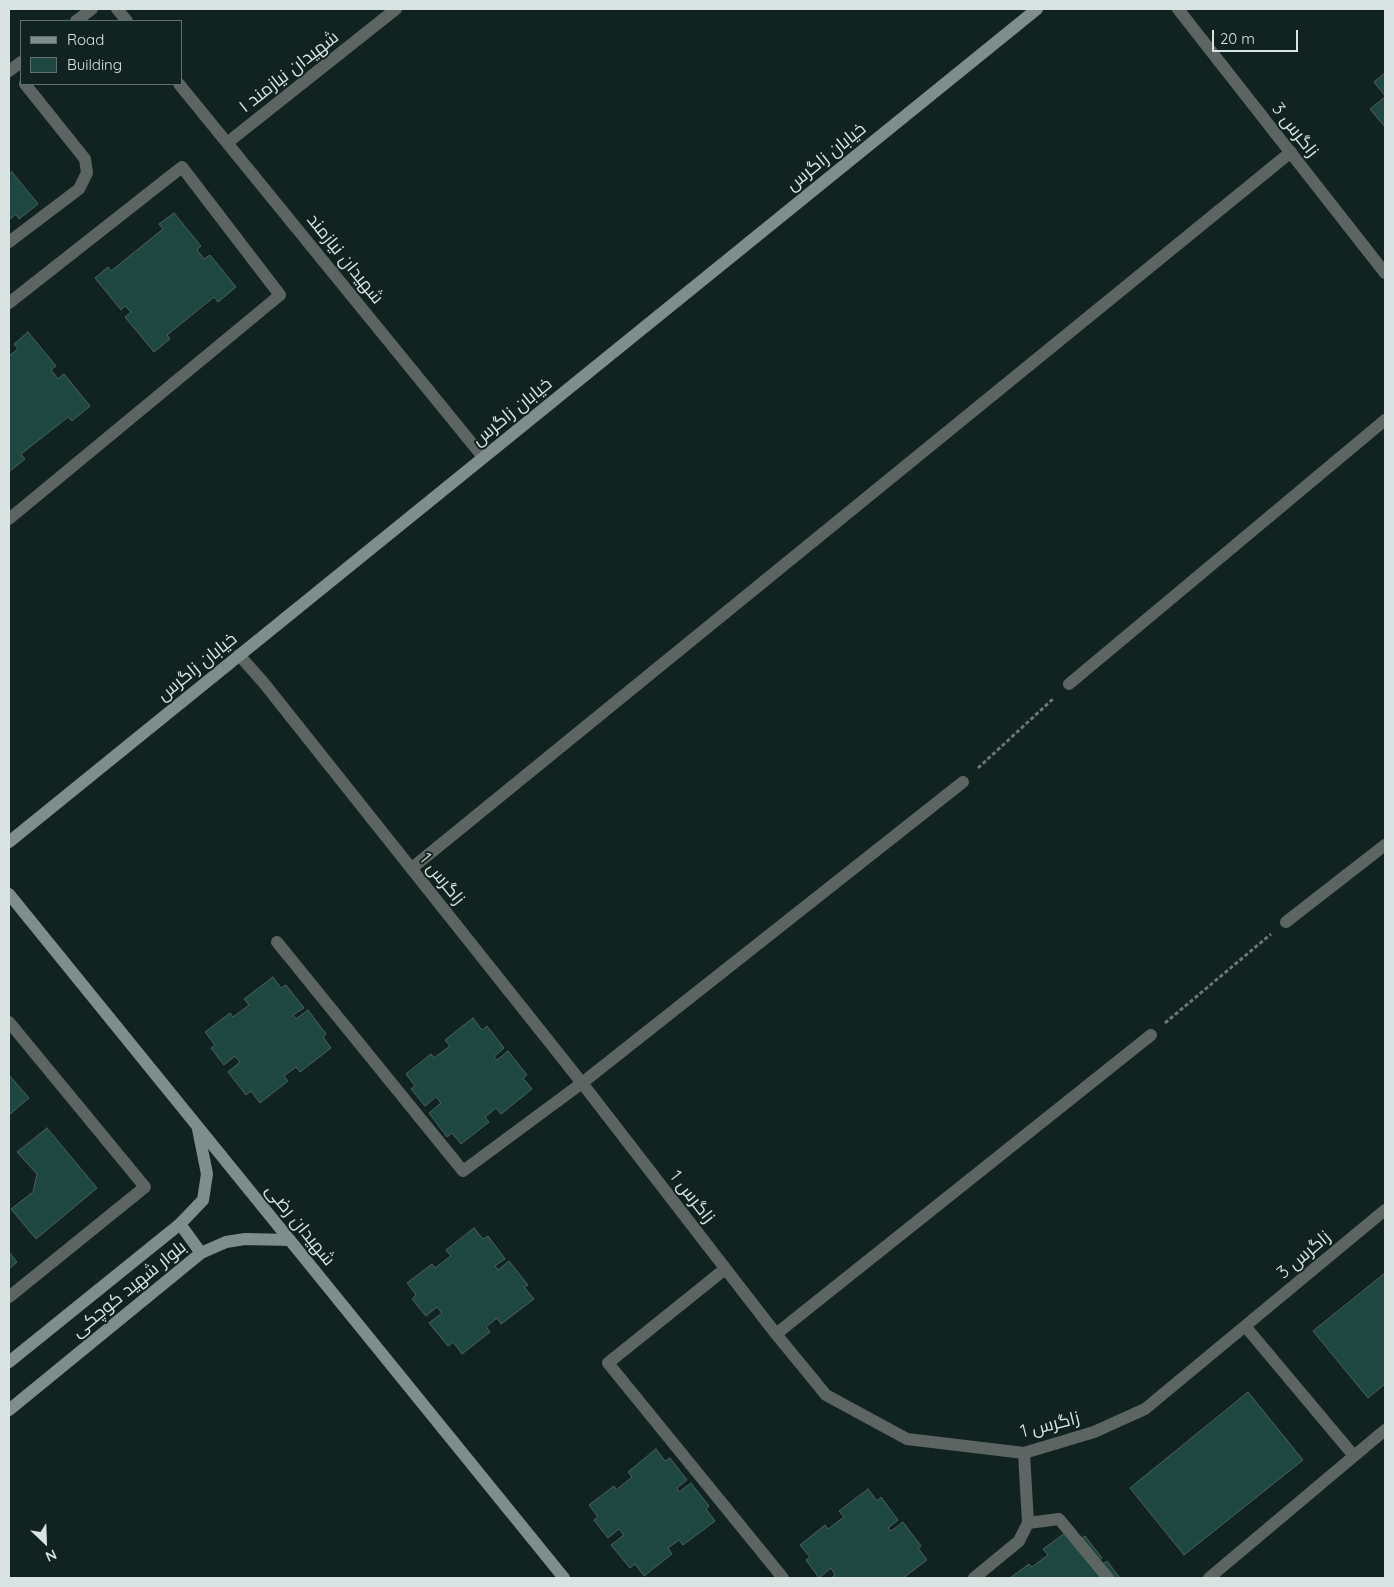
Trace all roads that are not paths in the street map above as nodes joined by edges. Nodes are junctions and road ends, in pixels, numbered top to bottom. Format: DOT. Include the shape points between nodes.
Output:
graph roads {
  1 [pos="92,9"];
  2 [pos="117,9"];
  3 [pos="396,9"];
  4 [pos="1037,9"];
  5 [pos="1178,9"];
  6 [pos="77,20"];
  7 [pos="127,20"];
  8 [pos="26,85"];
  9 [pos="180,85"];
  10 [pos="227,143"];
  11 [pos="1291,152"];
  12 [pos="9,242"];
  13 [pos="1385,273"];
  14 [pos="9,303"];
  15 [pos="1385,420"];
  16 [pos="483,457"];
  17 [pos="9,519"];
  18 [pos="239,655"];
  19 [pos="1069,684"];
  20 [pos="963,782"];
  21 [pos="9,842"];
  22 [pos="1385,845"];
  23 [pos="412,868"];
  24 [pos="9,894"];
  25 [pos="1286,922"];
  26 [pos="278,942"];
  27 [pos="9,1022"];
  28 [pos="1151,1035"];
  29 [pos="582,1083"];
  30 [pos="198,1127"];
  31 [pos="1385,1210"];
  32 [pos="180,1224"];
  33 [pos="290,1240"];
  34 [pos="201,1253"];
  35 [pos="725,1269"];
  36 [pos="9,1296"];
  37 [pos="1245,1326"];
  38 [pos="776,1334"];
  39 [pos="9,1362"];
  40 [pos="9,1410"];
  41 [pos="1385,1430"];
  42 [pos="1024,1453"];
  43 [pos="1354,1456"];
  44 [pos="1028,1523"];
  45 [pos="564,1578"];
  46 [pos="782,1578"];
  47 [pos="974,1578"];
  48 [pos="1108,1578"];
  49 [pos="1209,1578"];
  1 -- 6 [label="street"];
  2 -- 7 [label="street"];
  3 -- 10 [label="street, شهیدان نیازمند ۱"];
  4 -- 16 [label="street, خیابان زاگرس"];
  5 -- 11 [label="street, زاگرس 3"];
  8 -- 12 [label="street" via="85,159 87,173 79,189"];
  9 -- 10 [label="street, شهیدان نیازمند"];
  10 -- 16 [label="street, شهیدان نیازمند"];
  11 -- 13 [label="street, زاگرس 3"];
  11 -- 23 [label="street"];
  14 -- 17 [label="street" via="182,167 280,295"];
  15 -- 19 [label="street"];
  16 -- 18 [label="street, خیابان زاگرس"];
  18 -- 21 [label="street, خیابان زاگرس"];
  18 -- 23 [label="street, زاگرس 1"];
  20 -- 29 [label="street"];
  22 -- 25 [label="street"];
  23 -- 29 [label="street, زاگرس 1"];
  24 -- 30 [label="street, شهیدان رضی"];
  26 -- 29 [label="street" via="463,1171"];
  27 -- 36 [label="street" via="145,1187"];
  28 -- 38 [label="street"];
  29 -- 35 [label="street, زاگرس 1"];
  30 -- 32 [label="street, بلوار شهید کوچکی" via="207,1174 203,1200"];
  30 -- 33 [label="street, شهیدان رضی"];
  31 -- 37 [label="street, زاگرس 3"];
  32 -- 34 [label="street"];
  32 -- 39 [label="street, بلوار شهید کوچکی"];
  33 -- 34 [label="street, بلوار شهید کوچکی" via="245,1239 226,1242"];
  33 -- 45 [label="street, شهیدان رضی"];
  34 -- 40 [label="street, بلوار شهید کوچکی"];
  35 -- 38 [label="street, زاگرس 1"];
  35 -- 46 [label="street" via="608,1363"];
  37 -- 42 [label="street, زاگرس 1" via="1145,1409 1094,1432"];
  37 -- 43 [label="street"];
  38 -- 42 [label="street, زاگرس 1" via="826,1395 908,1439"];
  41 -- 43 [label="street"];
  42 -- 44 [label="street"];
  43 -- 49 [label="street"];
  44 -- 47 [label="street" via="1019,1541"];
  44 -- 48 [label="street" via="1059,1519"];
}
